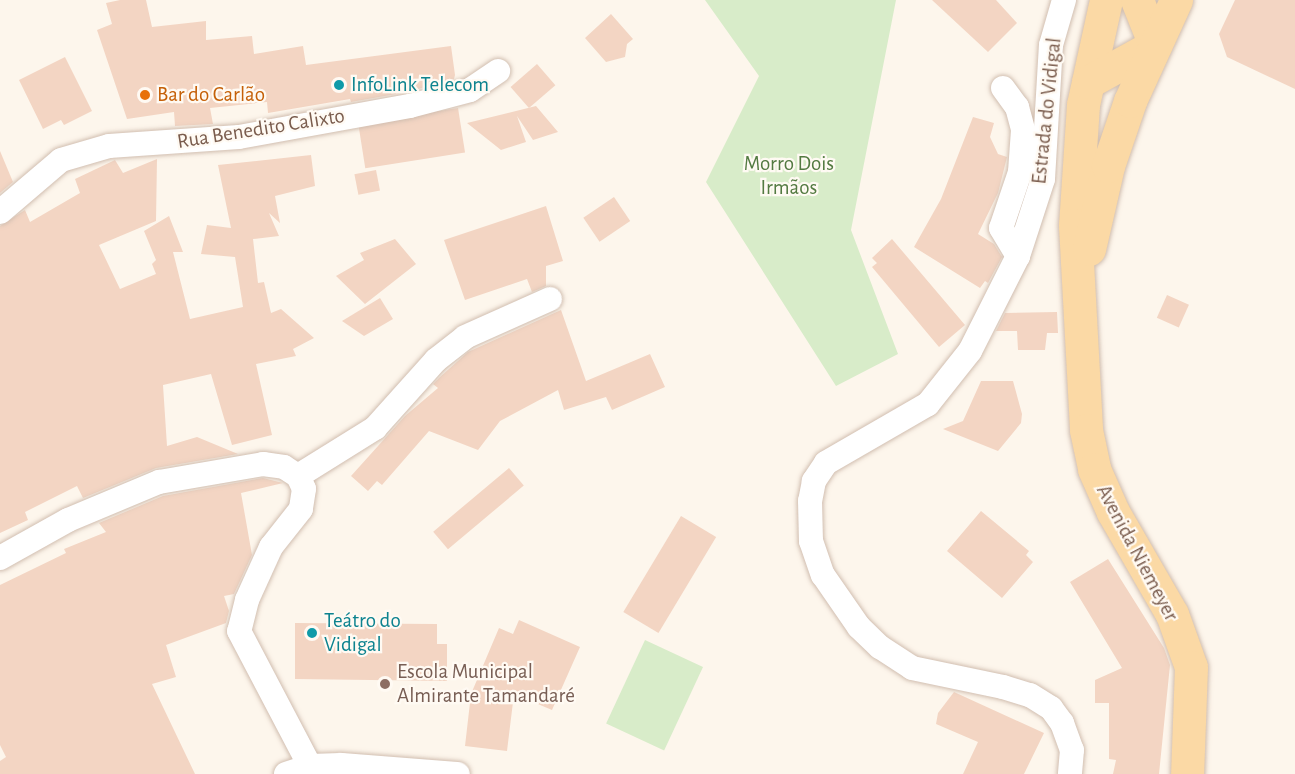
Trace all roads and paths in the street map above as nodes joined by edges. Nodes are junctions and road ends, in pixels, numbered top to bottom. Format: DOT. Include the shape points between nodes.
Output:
graph roads {
  1 [pos="1064,0"];
  2 [pos="1106,0"];
  3 [pos="1137,0"];
  4 [pos="1176,0"];
  5 [pos="1155,45"];
  6 [pos="498,70"];
  7 [pos="1088,82"];
  8 [pos="1003,88"];
  9 [pos="0,212"];
  10 [pos="1018,256"];
  11 [pos="1079,295"];
  12 [pos="550,300"];
  13 [pos="298,477"];
  14 [pos="0,558"];
  15 [pos="310,765"];
  16 [pos="286,774"];
  17 [pos="458,774"];
  18 [pos="1070,774"];
  19 [pos="1187,774"];
  1 -- 10 [label="street, Estrada do Vidigal" via="1051,45 1043,179"];
  2 -- 7 [label="main road, Avenida Niemeyer"];
  3 -- 5 [label="main road"];
  4 -- 5 [label="main road, Avenida Niemeyer"];
  5 -- 7 [label="main road"];
  5 -- 11 [label="main road, Avenida Niemeyer" via="1108,166"];
  6 -- 9 [label="street, Rua Benedito Calixto" via="470,90 410,106 238,137 110,146 61,160"];
  7 -- 11 [label="main road, Avenida Niemeyer" via="1076,214"];
  8 -- 10 [label="street, Estrada do Vidigal" via="1017,107 1023,130 1020,172 1001,228"];
  10 -- 18 [label="street, Estrada do Vidigal" via="970,351 928,404 826,463 814,481 810,501 811,541 823,575 859,627 880,647 912,668 1003,687 1030,695 1051,708 1072,750"];
  11 -- 19 [label="main road, Avenida Niemeyer" via="1086,430 1094,469 1137,559 1172,614 1191,667"];
  12 -- 13 [label="street" via="465,337 436,360 375,428"];
  13 -- 14 [label="street" via="284,467 262,464 159,482 68,519"];
  13 -- 15 [label="street" via="304,489 301,509 271,547 247,600 239,631 258,674"];
  15 -- 16 [label="street"];
  15 -- 17 [label="street"];
}
